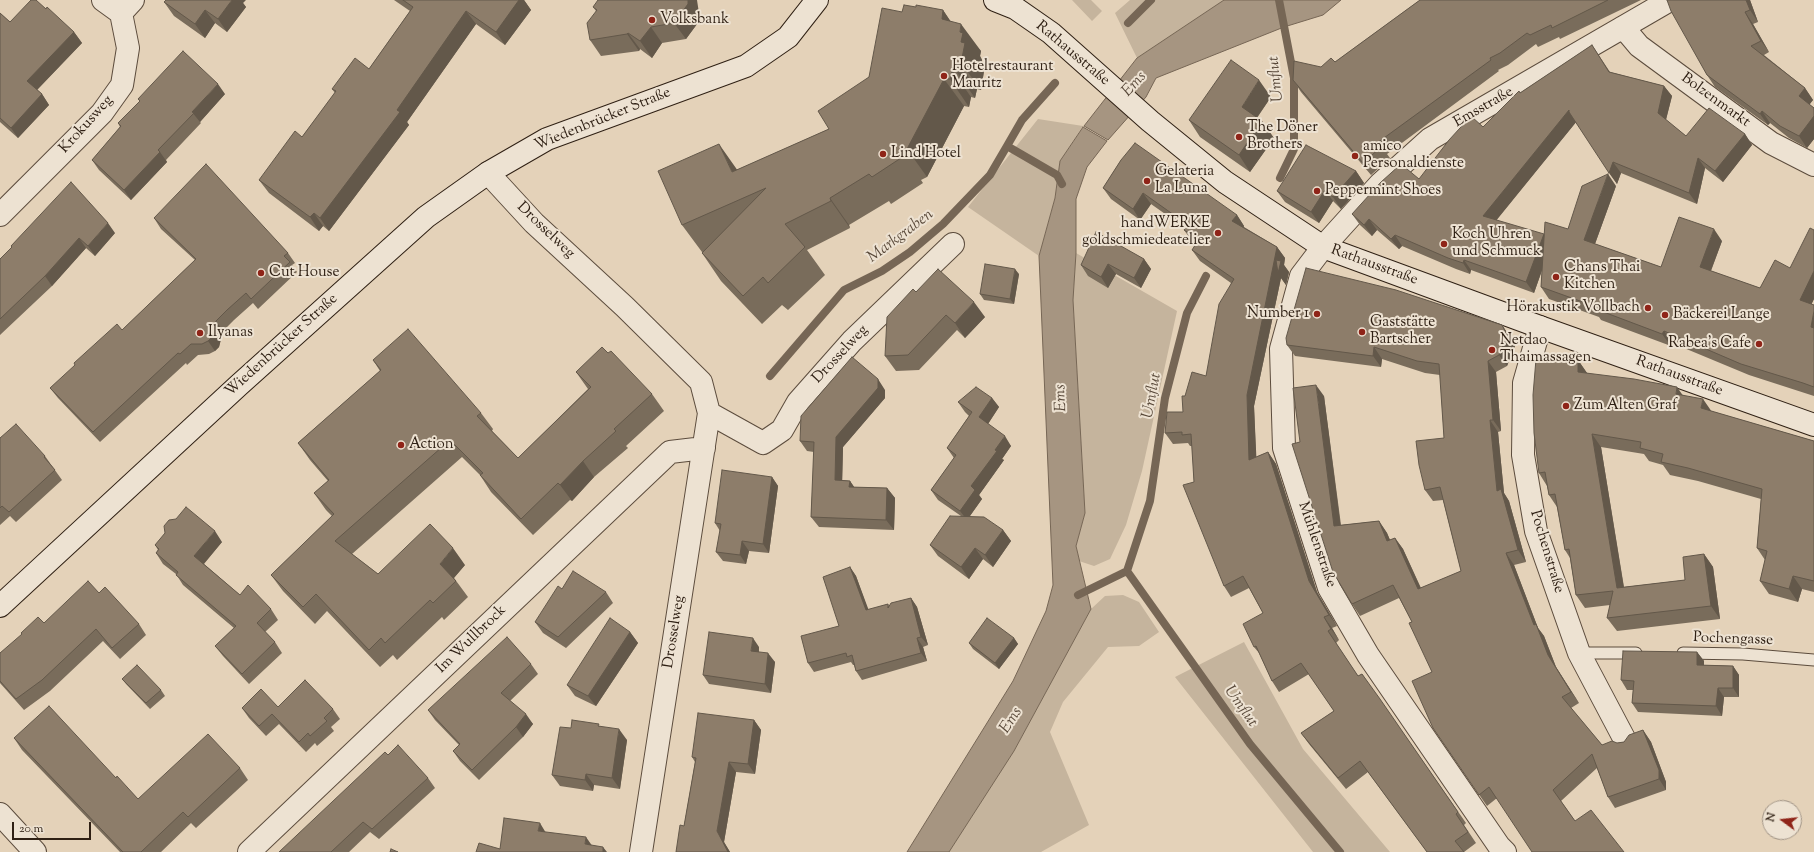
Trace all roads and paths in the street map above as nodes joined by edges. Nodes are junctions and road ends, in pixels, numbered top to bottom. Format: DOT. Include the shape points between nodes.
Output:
graph roads {
  1 [pos="103,0"];
  2 [pos="817,0"];
  3 [pos="994,0"];
  4 [pos="1670,0"];
  5 [pos="1017,4"];
  6 [pos="127,7"];
  7 [pos="1623,28"];
  8 [pos="1814,166"];
  9 [pos="488,173"];
  10 [pos="0,215"];
  11 [pos="953,244"];
  12 [pos="1323,247"];
  13 [pos="1540,327"];
  14 [pos="709,413"];
  15 [pos="1814,425"];
  16 [pos="704,448"];
  17 [pos="0,606"];
  18 [pos="1579,653"];
  19 [pos="1649,653"];
  20 [pos="1673,653"];
  21 [pos="1814,660"];
  22 [pos="1626,742"];
  23 [pos="0,814"];
  24 [pos="35,852"];
  25 [pos="249,852"];
  26 [pos="641,852"];
  27 [pos="1505,852"];
  1 -- 6 [label="street, Krokusweg"];
  2 -- 9 [label="street, Wiedenbrücker Straße" via="788,37 746,66 547,139"];
  3 -- 5 [label="street, Rathausstraße"];
  4 -- 7 [label="street, Emsstraße"];
  5 -- 12 [label="street, Rathausstraße" via="1150,121 1225,182"];
  6 -- 10 [label="street, Krokusweg" via="128,48 122,85 102,113"];
  7 -- 8 [label="street, Bolzenmarkt" via="1639,46 1771,143"];
  7 -- 12 [label="street, Emsstraße" via="1430,139 1380,184"];
  9 -- 14 [label="street, Drosselweg" via="534,223 701,382"];
  9 -- 17 [label="street, Wiedenbrücker Straße" via="426,217 233,390"];
  11 -- 14 [label="street, Drosselweg" via="852,341 798,402 782,430 764,443"];
  12 -- 13 [label="street, Rathausstraße"];
  12 -- 27 [label="street, Mühlenstraße" via="1301,276 1281,349 1284,448 1329,588 1368,655"];
  13 -- 15 [label="street, Rathausstraße"];
  13 -- 18 [label="street, Pochenstraße" via="1524,383 1523,455 1536,531"];
  14 -- 16 [label="street, Drosselweg"];
  16 -- 25 [label="street, Im Wullbrock" via="670,452"];
  16 -- 26 [label="street, Drosselweg"];
  18 -- 19 [label="lane"];
  18 -- 22 [label="street, Pochenstraße"];
  20 -- 21 [label="lane, Pochengasse" via="1743,654"];
  23 -- 24 [label="street"];
}
